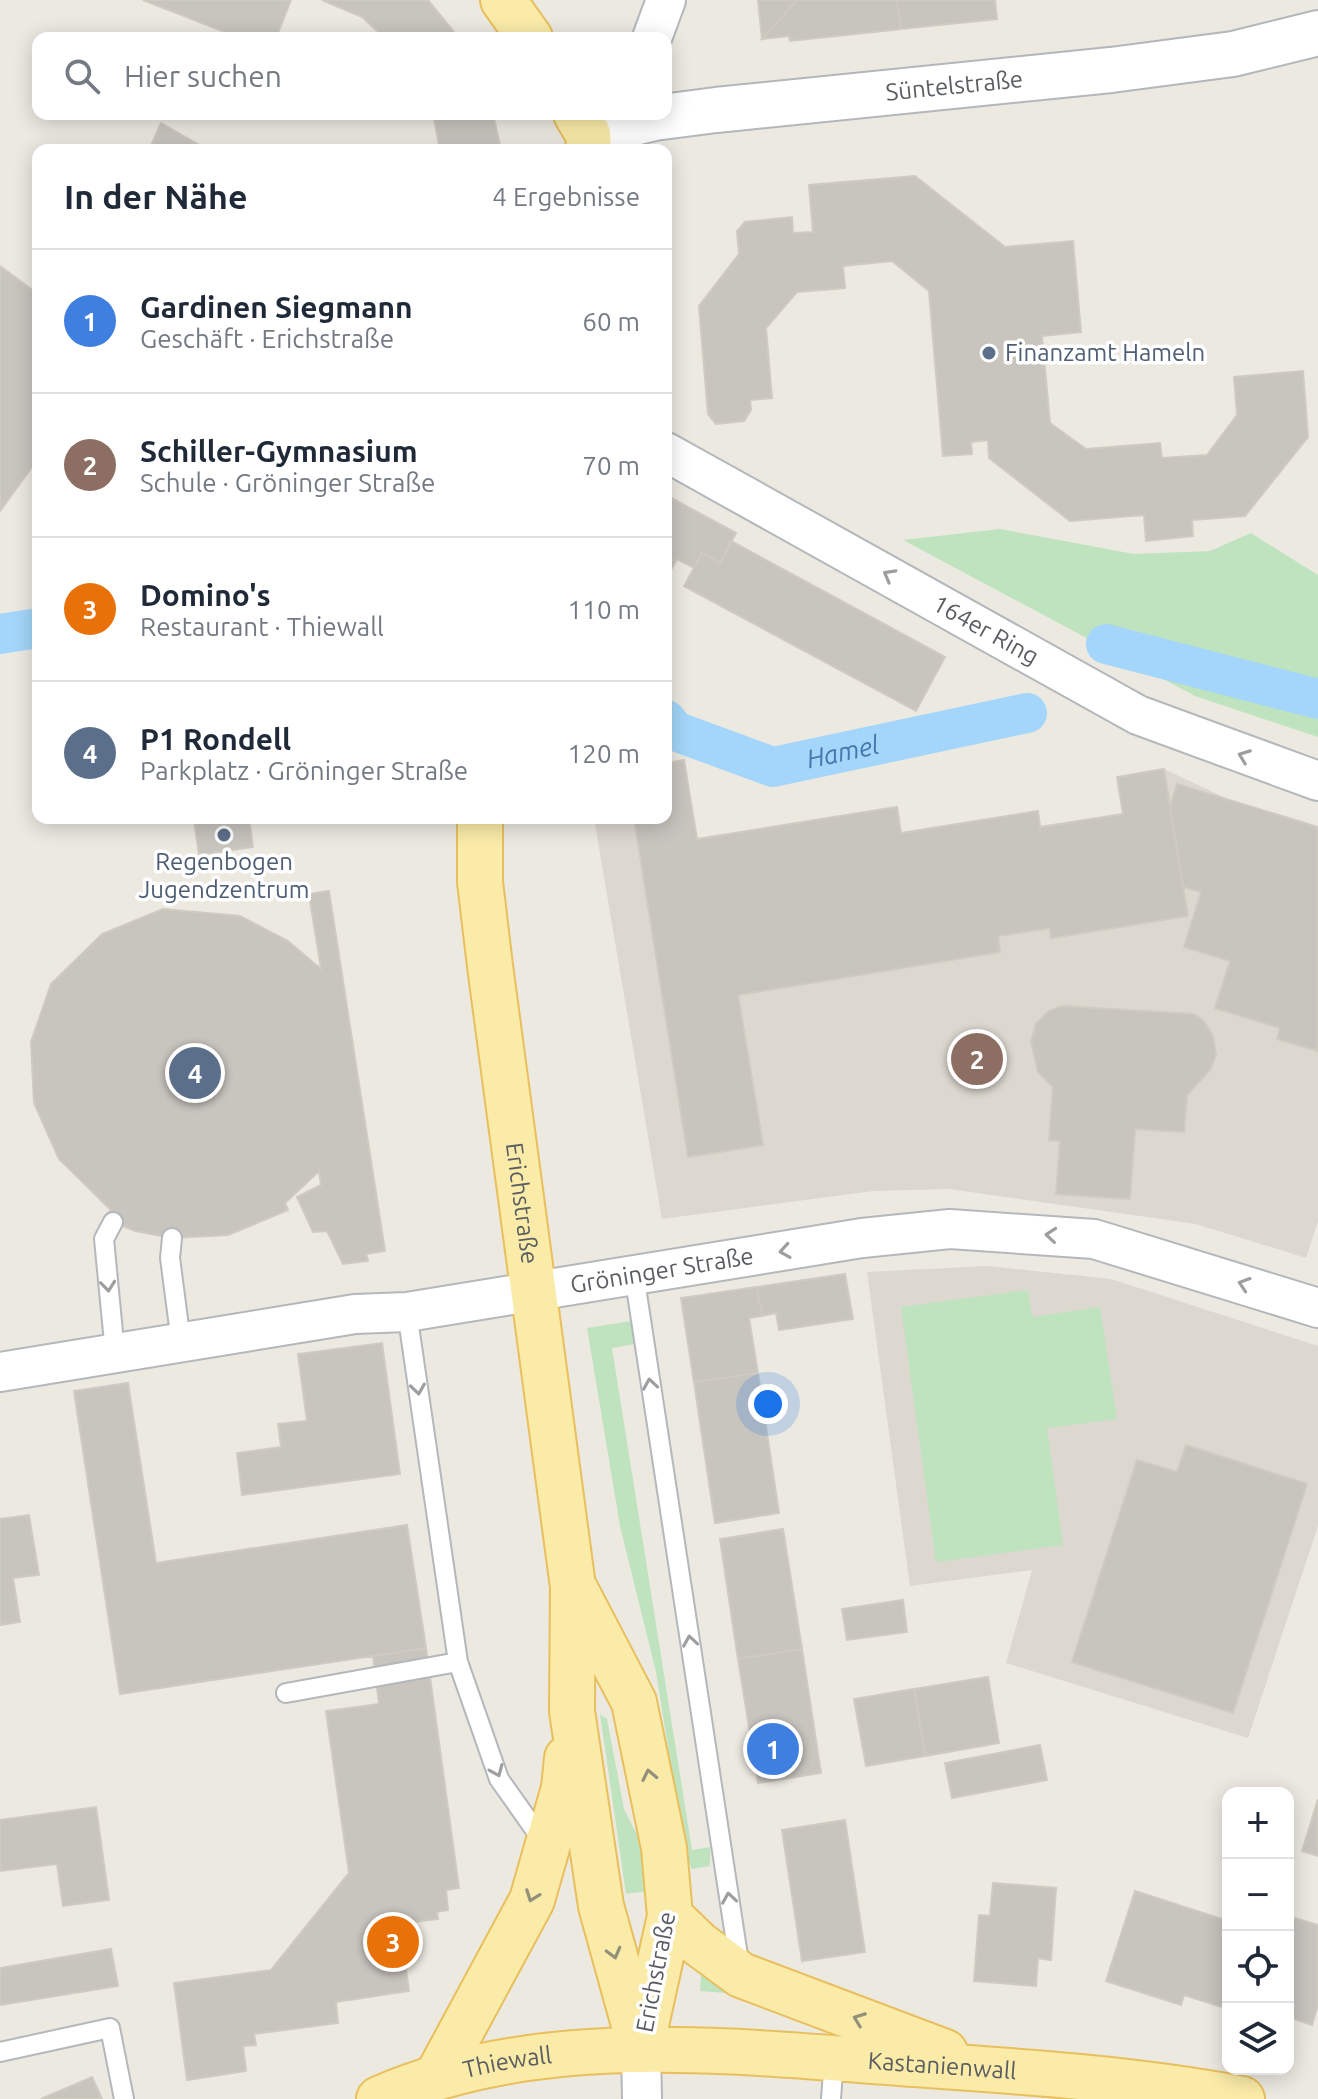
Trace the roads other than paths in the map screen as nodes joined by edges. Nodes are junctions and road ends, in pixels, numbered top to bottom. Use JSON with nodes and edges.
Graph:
{"nodes":[{"id":1,"x":503,"y":0,"type":"edge"},
{"id":2,"x":666,"y":0,"type":"edge"},
{"id":3,"x":526,"y":32,"type":"edge"},
{"id":4,"x":654,"y":32,"type":"edge"},
{"id":5,"x":1318,"y":33,"type":"edge"},
{"id":6,"x":672,"y":116,"type":"edge"},
{"id":7,"x":641,"y":120,"type":"edge"},
{"id":8,"x":589,"y":128,"type":"edge"},
{"id":9,"x":672,"y":455,"type":"edge"},
{"id":10,"x":1318,"y":781,"type":"edge"},
{"id":11,"x":480,"y":824,"type":"edge"},
{"id":12,"x":113,"y":1222,"type":"dead end"},
{"id":13,"x":172,"y":1238,"type":"dead end"},
{"id":14,"x":634,"y":1274,"type":"junction"},
{"id":15,"x":534,"y":1291,"type":"junction"},
{"id":16,"x":1318,"y":1308,"type":"edge"},
{"id":17,"x":407,"y":1312,"type":"junction"},
{"id":18,"x":181,"y":1342,"type":"junction"},
{"id":19,"x":115,"y":1353,"type":"junction"},
{"id":20,"x":0,"y":1372,"type":"edge"},
{"id":21,"x":573,"y":1587,"type":"junction"},
{"id":22,"x":458,"y":1662,"type":"junction"},
{"id":23,"x":286,"y":1693,"type":"dead end"},
{"id":24,"x":572,"y":1711,"type":"junction"},
{"id":25,"x":547,"y":1846,"type":"junction"},
{"id":26,"x":670,"y":1916,"type":"junction"},
{"id":27,"x":741,"y":1975,"type":"junction"},
{"id":28,"x":641,"y":2050,"type":"junction"},
{"id":29,"x":0,"y":2052,"type":"edge"},
{"id":30,"x":984,"y":2068,"type":"junction"},
{"id":31,"x":832,"y":2078,"type":"edge"},
{"id":32,"x":406,"y":2091,"type":"edge"},
{"id":33,"x":124,"y":2099,"type":"edge"},
{"id":34,"x":642,"y":2099,"type":"edge"},
{"id":35,"x":1242,"y":2099,"type":"edge"}],
"edges":[{"from":1,"to":3,"type":"main road"},
{"from":2,"to":4,"type":"street"},
{"from":5,"to":6,"type":"main road","name":"Süntelstraße"},
{"from":7,"to":8,"type":"main road","name":"Süntelstraße"},
{"from":10,"to":9,"type":"street","name":"164er Ring","one_way":true},
{"from":11,"to":15,"type":"main road","name":"Erichstraße"},
{"from":12,"to":19,"type":"lane","one_way":true},
{"from":13,"to":18,"type":"lane"},
{"from":14,"to":15,"type":"street","name":"Gröninger Straße"},
{"from":16,"to":14,"type":"street","name":"Gröninger Straße","one_way":true},
{"from":27,"to":14,"type":"lane","one_way":true},
{"from":15,"to":17,"type":"street","name":"Gröninger Straße"},
{"from":15,"to":21,"type":"main road","name":"Erichstraße"},
{"from":17,"to":18,"type":"street","name":"Gröninger Straße"},
{"from":17,"to":22,"type":"lane","one_way":true},
{"from":18,"to":19,"type":"street","name":"Gröninger Straße"},
{"from":19,"to":20,"type":"street","name":"Gröninger Straße"},
{"from":21,"to":24,"type":"main road","name":"Erichstraße"},
{"from":26,"to":21,"type":"main road","name":"Erichstraße","one_way":true},
{"from":22,"to":23,"type":"lane"},
{"from":22,"to":25,"type":"lane","one_way":true},
{"from":24,"to":25,"type":"main road"},
{"from":24,"to":28,"type":"main road","name":"Erichstraße","one_way":true},
{"from":25,"to":32,"type":"main road","one_way":true},
{"from":26,"to":27,"type":"main road"},
{"from":26,"to":28,"type":"main road","name":"Erichstraße"},
{"from":30,"to":27,"type":"main road","one_way":true},
{"from":28,"to":31,"type":"main road","name":"Kastanienwall"},
{"from":28,"to":32,"type":"main road","name":"Thiewall"},
{"from":28,"to":34,"type":"street"},
{"from":29,"to":33,"type":"lane"},
{"from":30,"to":31,"type":"main road","name":"Kastanienwall"},
{"from":30,"to":35,"type":"main road","name":"Kastanienwall"}]}
